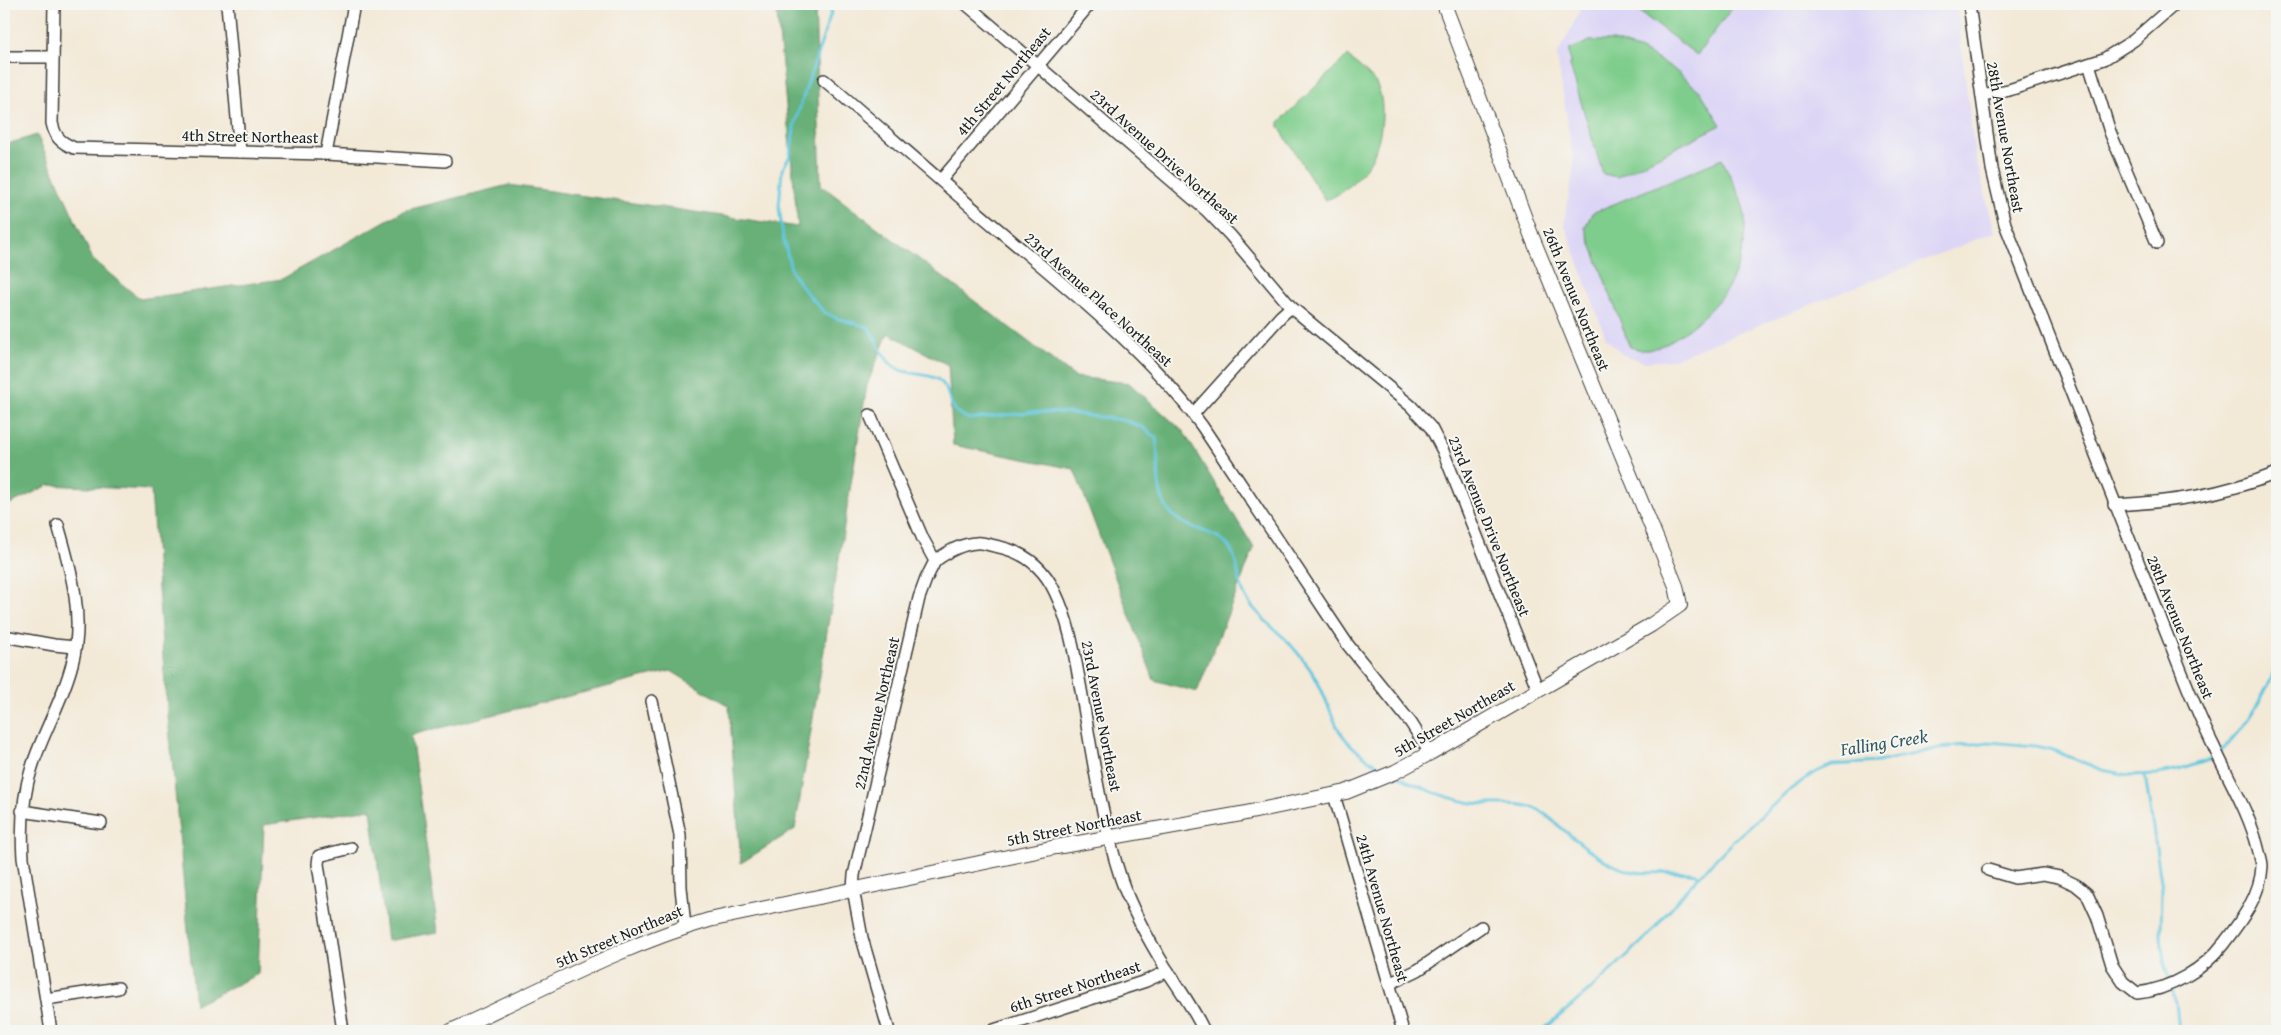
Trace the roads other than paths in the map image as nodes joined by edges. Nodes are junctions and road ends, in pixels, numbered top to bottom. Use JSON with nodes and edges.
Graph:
{"nodes":[{"id":1,"x":54,"y":4,"type":"edge"},
{"id":2,"x":227,"y":4,"type":"edge"},
{"id":3,"x":354,"y":4,"type":"edge"},
{"id":4,"x":966,"y":4,"type":"edge"},
{"id":5,"x":1090,"y":4,"type":"edge"},
{"id":6,"x":1444,"y":4,"type":"edge"},
{"id":7,"x":1969,"y":4,"type":"edge"},
{"id":8,"x":2175,"y":4,"type":"edge"},
{"id":9,"x":4,"y":57,"type":"edge"},
{"id":10,"x":53,"y":57,"type":"junction"},
{"id":11,"x":2089,"y":64,"type":"junction"},
{"id":12,"x":1038,"y":66,"type":"junction"},
{"id":13,"x":824,"y":80,"type":"dead end"},
{"id":14,"x":1982,"y":95,"type":"junction"},
{"id":15,"x":240,"y":152,"type":"junction"},
{"id":16,"x":326,"y":154,"type":"junction"},
{"id":17,"x":445,"y":161,"type":"dead end"},
{"id":18,"x":941,"y":180,"type":"junction"},
{"id":19,"x":2157,"y":243,"type":"dead end"},
{"id":20,"x":1291,"y":307,"type":"junction"},
{"id":21,"x":870,"y":414,"type":"dead end"},
{"id":22,"x":1193,"y":414,"type":"junction"},
{"id":23,"x":2277,"y":473,"type":"edge"},
{"id":24,"x":2114,"y":505,"type":"junction"},
{"id":25,"x":58,"y":525,"type":"dead end"},
{"id":26,"x":935,"y":561,"type":"junction"},
{"id":27,"x":1680,"y":605,"type":"joint"},
{"id":28,"x":4,"y":636,"type":"edge"},
{"id":29,"x":75,"y":647,"type":"junction"},
{"id":30,"x":1538,"y":690,"type":"junction"},
{"id":31,"x":652,"y":701,"type":"dead end"},
{"id":32,"x":1430,"y":753,"type":"junction"},
{"id":33,"x":1334,"y":795,"type":"junction"},
{"id":34,"x":22,"y":811,"type":"junction"},
{"id":35,"x":101,"y":822,"type":"dead end"},
{"id":36,"x":1111,"y":837,"type":"junction"},
{"id":37,"x":351,"y":848,"type":"dead end"},
{"id":38,"x":1988,"y":870,"type":"dead end"},
{"id":39,"x":853,"y":889,"type":"junction"},
{"id":40,"x":685,"y":927,"type":"junction"},
{"id":41,"x":1481,"y":927,"type":"dead end"},
{"id":42,"x":1168,"y":971,"type":"junction"},
{"id":43,"x":1389,"y":984,"type":"junction"},
{"id":44,"x":118,"y":988,"type":"dead end"},
{"id":45,"x":46,"y":999,"type":"junction"},
{"id":46,"x":51,"y":1031,"type":"edge"},
{"id":47,"x":343,"y":1031,"type":"edge"},
{"id":48,"x":450,"y":1031,"type":"edge"},
{"id":49,"x":889,"y":1031,"type":"edge"},
{"id":50,"x":992,"y":1031,"type":"edge"},
{"id":51,"x":1204,"y":1031,"type":"edge"},
{"id":52,"x":1402,"y":1031,"type":"edge"}],
"edges":[{"from":1,"to":10,"type":"street"},
{"from":2,"to":15,"type":"street"},
{"from":3,"to":16,"type":"street"},
{"from":4,"to":12,"type":"street"},
{"from":5,"to":12,"type":"street","name":"4th Street Northeast"},
{"from":6,"to":27,"type":"street","name":"26th Avenue Northeast"},
{"from":7,"to":14,"type":"street","name":"28th Avenue Northeast"},
{"from":8,"to":11,"type":"street"},
{"from":9,"to":10,"type":"street"},
{"from":10,"to":15,"type":"street","name":"4th Street Northeast"},
{"from":11,"to":14,"type":"street"},
{"from":11,"to":19,"type":"street"},
{"from":12,"to":18,"type":"street","name":"4th Street Northeast"},
{"from":12,"to":20,"type":"street","name":"23rd Avenue Drive Northeast"},
{"from":13,"to":18,"type":"street","name":"23rd Avenue Place Northeast"},
{"from":14,"to":24,"type":"street","name":"28th Avenue Northeast"},
{"from":15,"to":16,"type":"street","name":"4th Street Northeast"},
{"from":16,"to":17,"type":"street","name":"4th Street Northeast"},
{"from":18,"to":22,"type":"street","name":"23rd Avenue Place Northeast"},
{"from":20,"to":22,"type":"street"},
{"from":20,"to":30,"type":"street","name":"23rd Avenue Drive Northeast"},
{"from":21,"to":26,"type":"street"},
{"from":22,"to":32,"type":"street","name":"23rd Avenue Place Northeast"},
{"from":23,"to":24,"type":"street"},
{"from":24,"to":38,"type":"street","name":"28th Avenue Northeast"},
{"from":25,"to":29,"type":"street"},
{"from":26,"to":36,"type":"street","name":"23rd Avenue Northeast"},
{"from":26,"to":39,"type":"street","name":"22nd Avenue Northeast"},
{"from":27,"to":30,"type":"street","name":"5th Street Northeast"},
{"from":28,"to":29,"type":"street"},
{"from":29,"to":34,"type":"street"},
{"from":30,"to":32,"type":"street","name":"5th Street Northeast"},
{"from":31,"to":40,"type":"street"},
{"from":32,"to":33,"type":"street","name":"5th Street Northeast"},
{"from":33,"to":36,"type":"street","name":"5th Street Northeast"},
{"from":33,"to":43,"type":"street","name":"24th Avenue Northeast"},
{"from":34,"to":35,"type":"street"},
{"from":34,"to":45,"type":"street"},
{"from":36,"to":39,"type":"street","name":"5th Street Northeast"},
{"from":36,"to":42,"type":"street","name":"23rd Avenue Northeast"},
{"from":37,"to":47,"type":"street"},
{"from":39,"to":40,"type":"street","name":"5th Street Northeast"},
{"from":39,"to":49,"type":"street","name":"22nd Avenue Northeast"},
{"from":40,"to":48,"type":"street","name":"5th Street Northeast"},
{"from":41,"to":43,"type":"street"},
{"from":42,"to":50,"type":"street","name":"6th Street Northeast"},
{"from":42,"to":51,"type":"street","name":"23rd Avenue Northeast"},
{"from":43,"to":52,"type":"street","name":"24th Avenue Northeast"},
{"from":44,"to":45,"type":"street"},
{"from":45,"to":46,"type":"street"}]}
